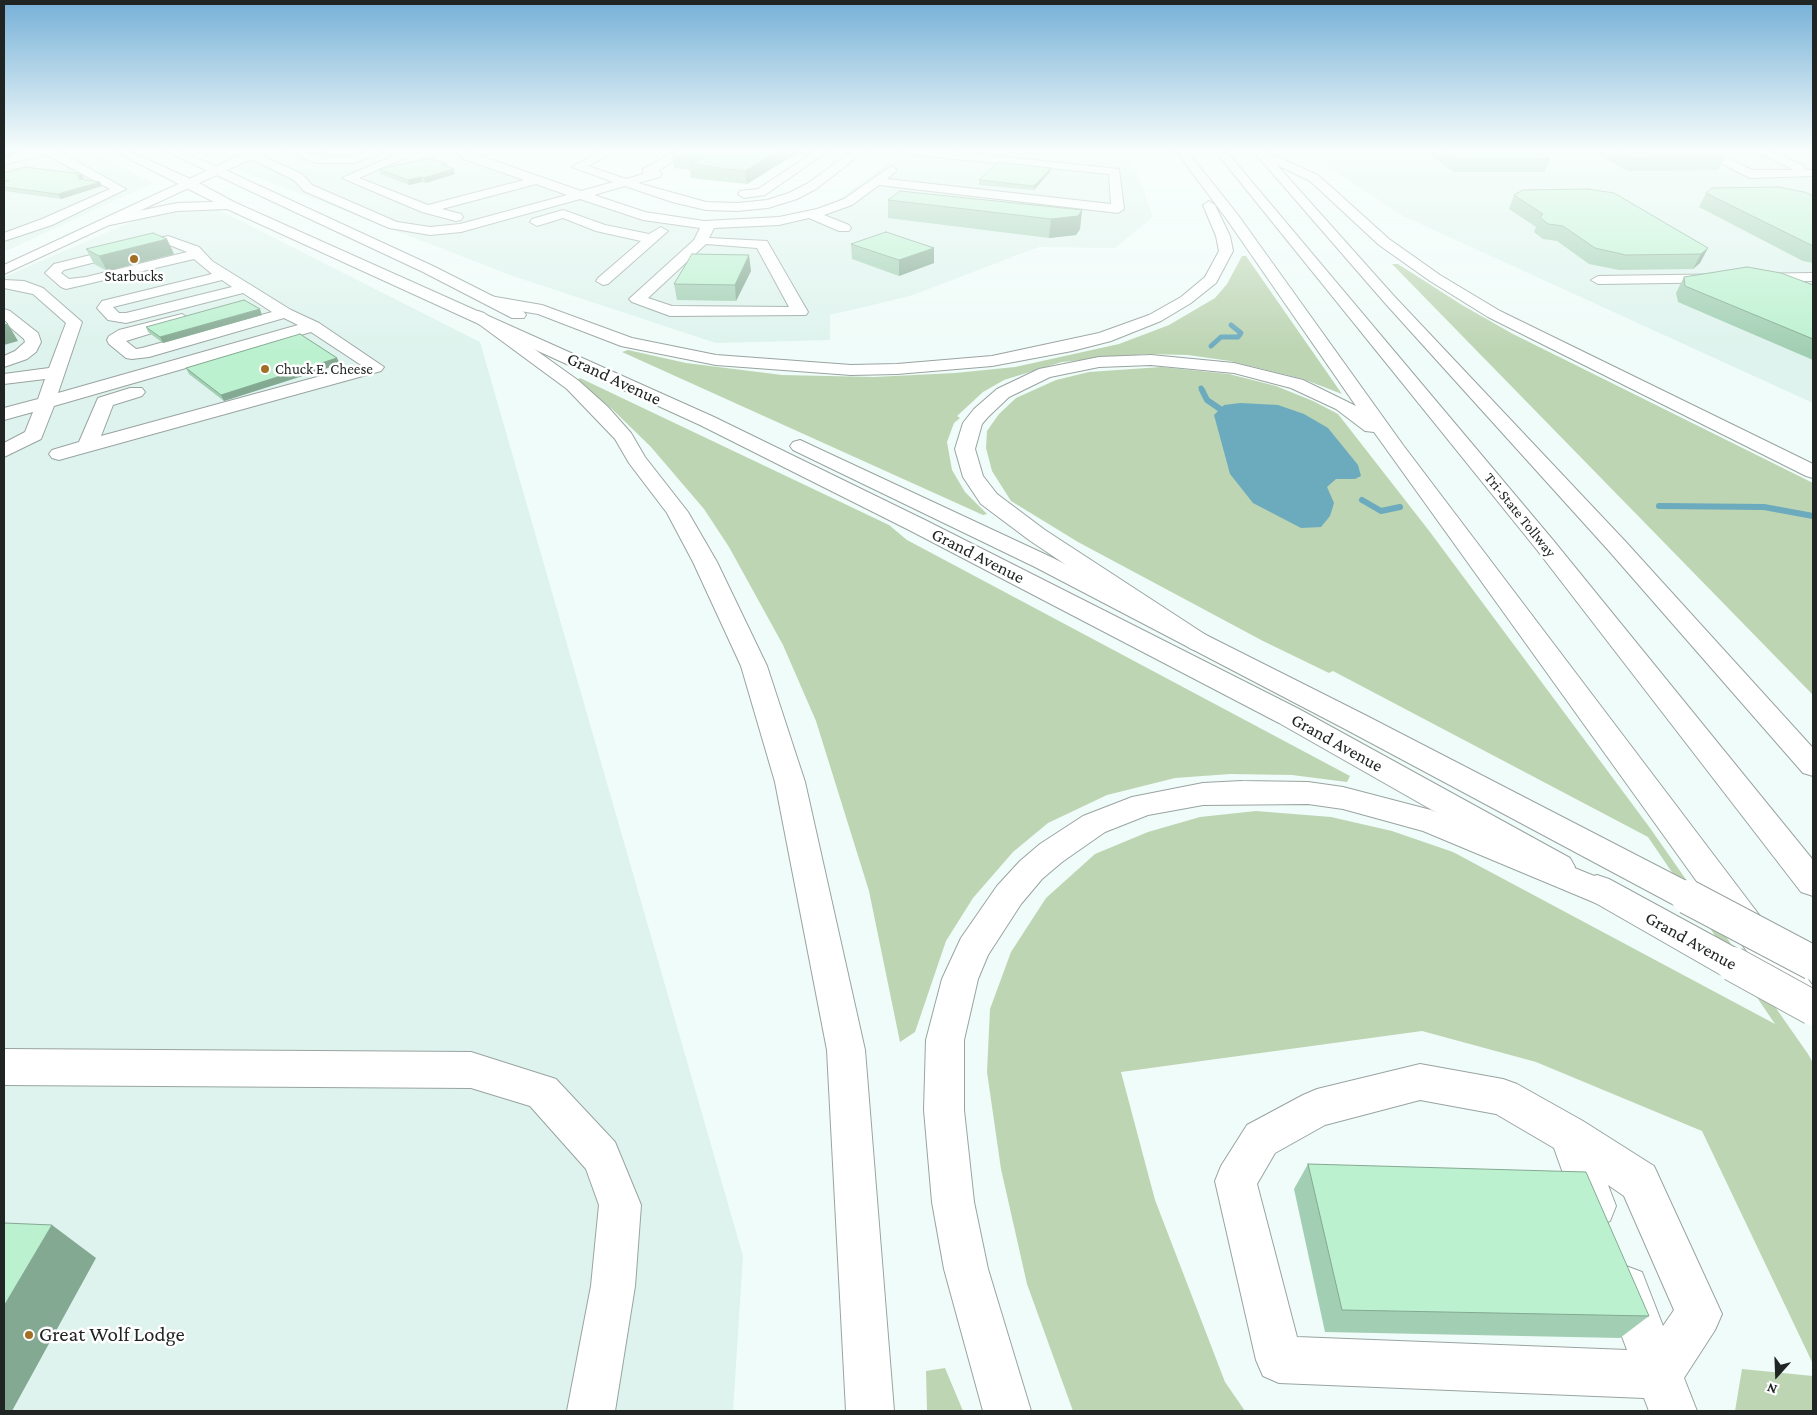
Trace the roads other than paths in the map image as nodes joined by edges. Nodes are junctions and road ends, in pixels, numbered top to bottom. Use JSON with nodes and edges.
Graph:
{"nodes":[{"id":1,"x":58,"y":217,"type":"edge"},
{"id":2,"x":99,"y":217,"type":"edge"},
{"id":3,"x":118,"y":217,"type":"edge"},
{"id":4,"x":129,"y":217,"type":"edge"},
{"id":5,"x":258,"y":217,"type":"edge"},
{"id":6,"x":317,"y":217,"type":"edge"},
{"id":7,"x":376,"y":217,"type":"edge"},
{"id":8,"x":445,"y":217,"type":"edge"},
{"id":9,"x":485,"y":217,"type":"edge"},
{"id":10,"x":553,"y":217,"type":"edge"},
{"id":11,"x":571,"y":217,"type":"edge"},
{"id":12,"x":648,"y":217,"type":"edge"},
{"id":13,"x":798,"y":217,"type":"edge"},
{"id":14,"x":817,"y":217,"type":"edge"},
{"id":15,"x":1214,"y":217,"type":"edge"},
{"id":16,"x":1230,"y":217,"type":"edge"},
{"id":17,"x":1274,"y":217,"type":"edge"},
{"id":18,"x":1317,"y":217,"type":"edge"},
{"id":19,"x":1357,"y":217,"type":"edge"},
{"id":20,"x":110,"y":221,"type":"junction"},
{"id":21,"x":672,"y":222,"type":"junction"},
{"id":22,"x":458,"y":223,"type":"junction"},
{"id":23,"x":526,"y":225,"type":"dead end"},
{"id":24,"x":709,"y":225,"type":"junction"},
{"id":25,"x":844,"y":228,"type":"dead end"},
{"id":26,"x":488,"y":236,"type":"dead end"},
{"id":27,"x":4,"y":237,"type":"edge"},
{"id":28,"x":652,"y":239,"type":"junction"},
{"id":29,"x":700,"y":242,"type":"junction"},
{"id":30,"x":5,"y":255,"type":"edge"},
{"id":31,"x":683,"y":258,"type":"junction"},
{"id":32,"x":702,"y":258,"type":"edge"},
{"id":33,"x":201,"y":259,"type":"junction"},
{"id":34,"x":751,"y":259,"type":"dead end"},
{"id":35,"x":770,"y":259,"type":"junction"},
{"id":36,"x":4,"y":270,"type":"edge"},
{"id":37,"x":224,"y":275,"type":"junction"},
{"id":38,"x":1762,"y":276,"type":"junction"},
{"id":39,"x":1813,"y":277,"type":"edge"},
{"id":40,"x":1598,"y":280,"type":"dead end"},
{"id":41,"x":602,"y":281,"type":"dead end"},
{"id":42,"x":4,"y":284,"type":"edge"},
{"id":43,"x":245,"y":288,"type":"junction"},
{"id":44,"x":156,"y":292,"type":"junction"},
{"id":45,"x":1805,"y":292,"type":"edge"},
{"id":46,"x":261,"y":298,"type":"junction"},
{"id":47,"x":53,"y":304,"type":"junction"},
{"id":48,"x":176,"y":306,"type":"junction"},
{"id":49,"x":484,"y":308,"type":"junction"},
{"id":50,"x":285,"y":313,"type":"junction"},
{"id":51,"x":4,"y":314,"type":"edge"},
{"id":52,"x":313,"y":326,"type":"junction"},
{"id":53,"x":4,"y":362,"type":"edge"},
{"id":54,"x":152,"y":371,"type":"junction"},
{"id":55,"x":57,"y":372,"type":"junction"},
{"id":56,"x":4,"y":379,"type":"edge"},
{"id":57,"x":47,"y":402,"type":"junction"},
{"id":58,"x":4,"y":414,"type":"edge"},
{"id":59,"x":87,"y":446,"type":"junction"},
{"id":60,"x":1396,"y":449,"type":"junction"},
{"id":61,"x":4,"y":451,"type":"edge"},
{"id":62,"x":58,"y":454,"type":"dead end"},
{"id":63,"x":1813,"y":472,"type":"edge"},
{"id":64,"x":1200,"y":643,"type":"junction"},
{"id":65,"x":1813,"y":766,"type":"edge"},
{"id":66,"x":1813,"y":883,"type":"edge"},
{"id":67,"x":1617,"y":899,"type":"junction"},
{"id":68,"x":1813,"y":963,"type":"edge"},
{"id":69,"x":1813,"y":1008,"type":"edge"},
{"id":70,"x":1813,"y":1014,"type":"edge"},
{"id":71,"x":4,"y":1068,"type":"edge"},
{"id":72,"x":1569,"y":1135,"type":"junction"},
{"id":73,"x":1666,"y":1393,"type":"edge"},
{"id":74,"x":591,"y":1411,"type":"edge"},
{"id":75,"x":870,"y":1411,"type":"edge"},
{"id":76,"x":1007,"y":1411,"type":"edge"}],
"edges":[{"from":1,"to":27,"type":"main road"},
{"from":2,"to":30,"type":"main road"},
{"from":3,"to":20,"type":"main road"},
{"from":4,"to":20,"type":"main road"},
{"from":5,"to":49,"type":"main road","name":"Grand Avenue"},
{"from":6,"to":49,"type":"main road","name":"Grand Avenue"},
{"from":7,"to":22,"type":"main road"},
{"from":8,"to":22,"type":"main road"},
{"from":9,"to":22,"type":"main road"},
{"from":10,"to":23,"type":"main road"},
{"from":11,"to":28,"type":"main road"},
{"from":12,"to":21,"type":"main road"},
{"from":13,"to":24,"type":"main road"},
{"from":14,"to":25,"type":"main road"},
{"from":15,"to":49,"type":"main road"},
{"from":16,"to":60,"type":"main road"},
{"from":17,"to":66,"type":"main road","name":"Tri-State Tollway"},
{"from":18,"to":65,"type":"main road"},
{"from":19,"to":63,"type":"main road"},
{"from":20,"to":36,"type":"main road"},
{"from":21,"to":24,"type":"main road"},
{"from":21,"to":28,"type":"main road"},
{"from":22,"to":26,"type":"main road"},
{"from":24,"to":29,"type":"main road"},
{"from":28,"to":41,"type":"main road"},
{"from":29,"to":31,"type":"main road"},
{"from":29,"to":35,"type":"main road"},
{"from":31,"to":32,"type":"main road"},
{"from":31,"to":35,"type":"main road"},
{"from":33,"to":33,"type":"main road"},
{"from":33,"to":37,"type":"main road"},
{"from":33,"to":47,"type":"main road"},
{"from":34,"to":35,"type":"main road"},
{"from":37,"to":43,"type":"main road"},
{"from":37,"to":44,"type":"main road"},
{"from":38,"to":39,"type":"main road"},
{"from":38,"to":40,"type":"main road"},
{"from":38,"to":45,"type":"main road"},
{"from":42,"to":47,"type":"main road"},
{"from":43,"to":46,"type":"main road"},
{"from":43,"to":48,"type":"main road"},
{"from":44,"to":48,"type":"main road"},
{"from":44,"to":48,"type":"main road"},
{"from":46,"to":50,"type":"main road"},
{"from":46,"to":50,"type":"main road"},
{"from":47,"to":55,"type":"main road"},
{"from":49,"to":64,"type":"main road","name":"Grand Avenue"},
{"from":49,"to":67,"type":"main road","name":"Grand Avenue"},
{"from":49,"to":75,"type":"main road"},
{"from":50,"to":52,"type":"main road"},
{"from":51,"to":53,"type":"main road"},
{"from":52,"to":54,"type":"main road"},
{"from":52,"to":59,"type":"main road"},
{"from":54,"to":57,"type":"main road"},
{"from":54,"to":59,"type":"main road"},
{"from":55,"to":56,"type":"main road"},
{"from":55,"to":57,"type":"main road"},
{"from":57,"to":58,"type":"main road"},
{"from":57,"to":61,"type":"main road"},
{"from":59,"to":62,"type":"main road"},
{"from":60,"to":64,"type":"main road"},
{"from":60,"to":70,"type":"main road"},
{"from":64,"to":68,"type":"main road","name":"Grand Avenue","bridge":true},
{"from":67,"to":69,"type":"main road","name":"Grand Avenue","bridge":true},
{"from":67,"to":76,"type":"main road"},
{"from":71,"to":74,"type":"main road"},
{"from":72,"to":73,"type":"main road"},
{"from":72,"to":73,"type":"main road"},
{"from":72,"to":73,"type":"main road"}]}
